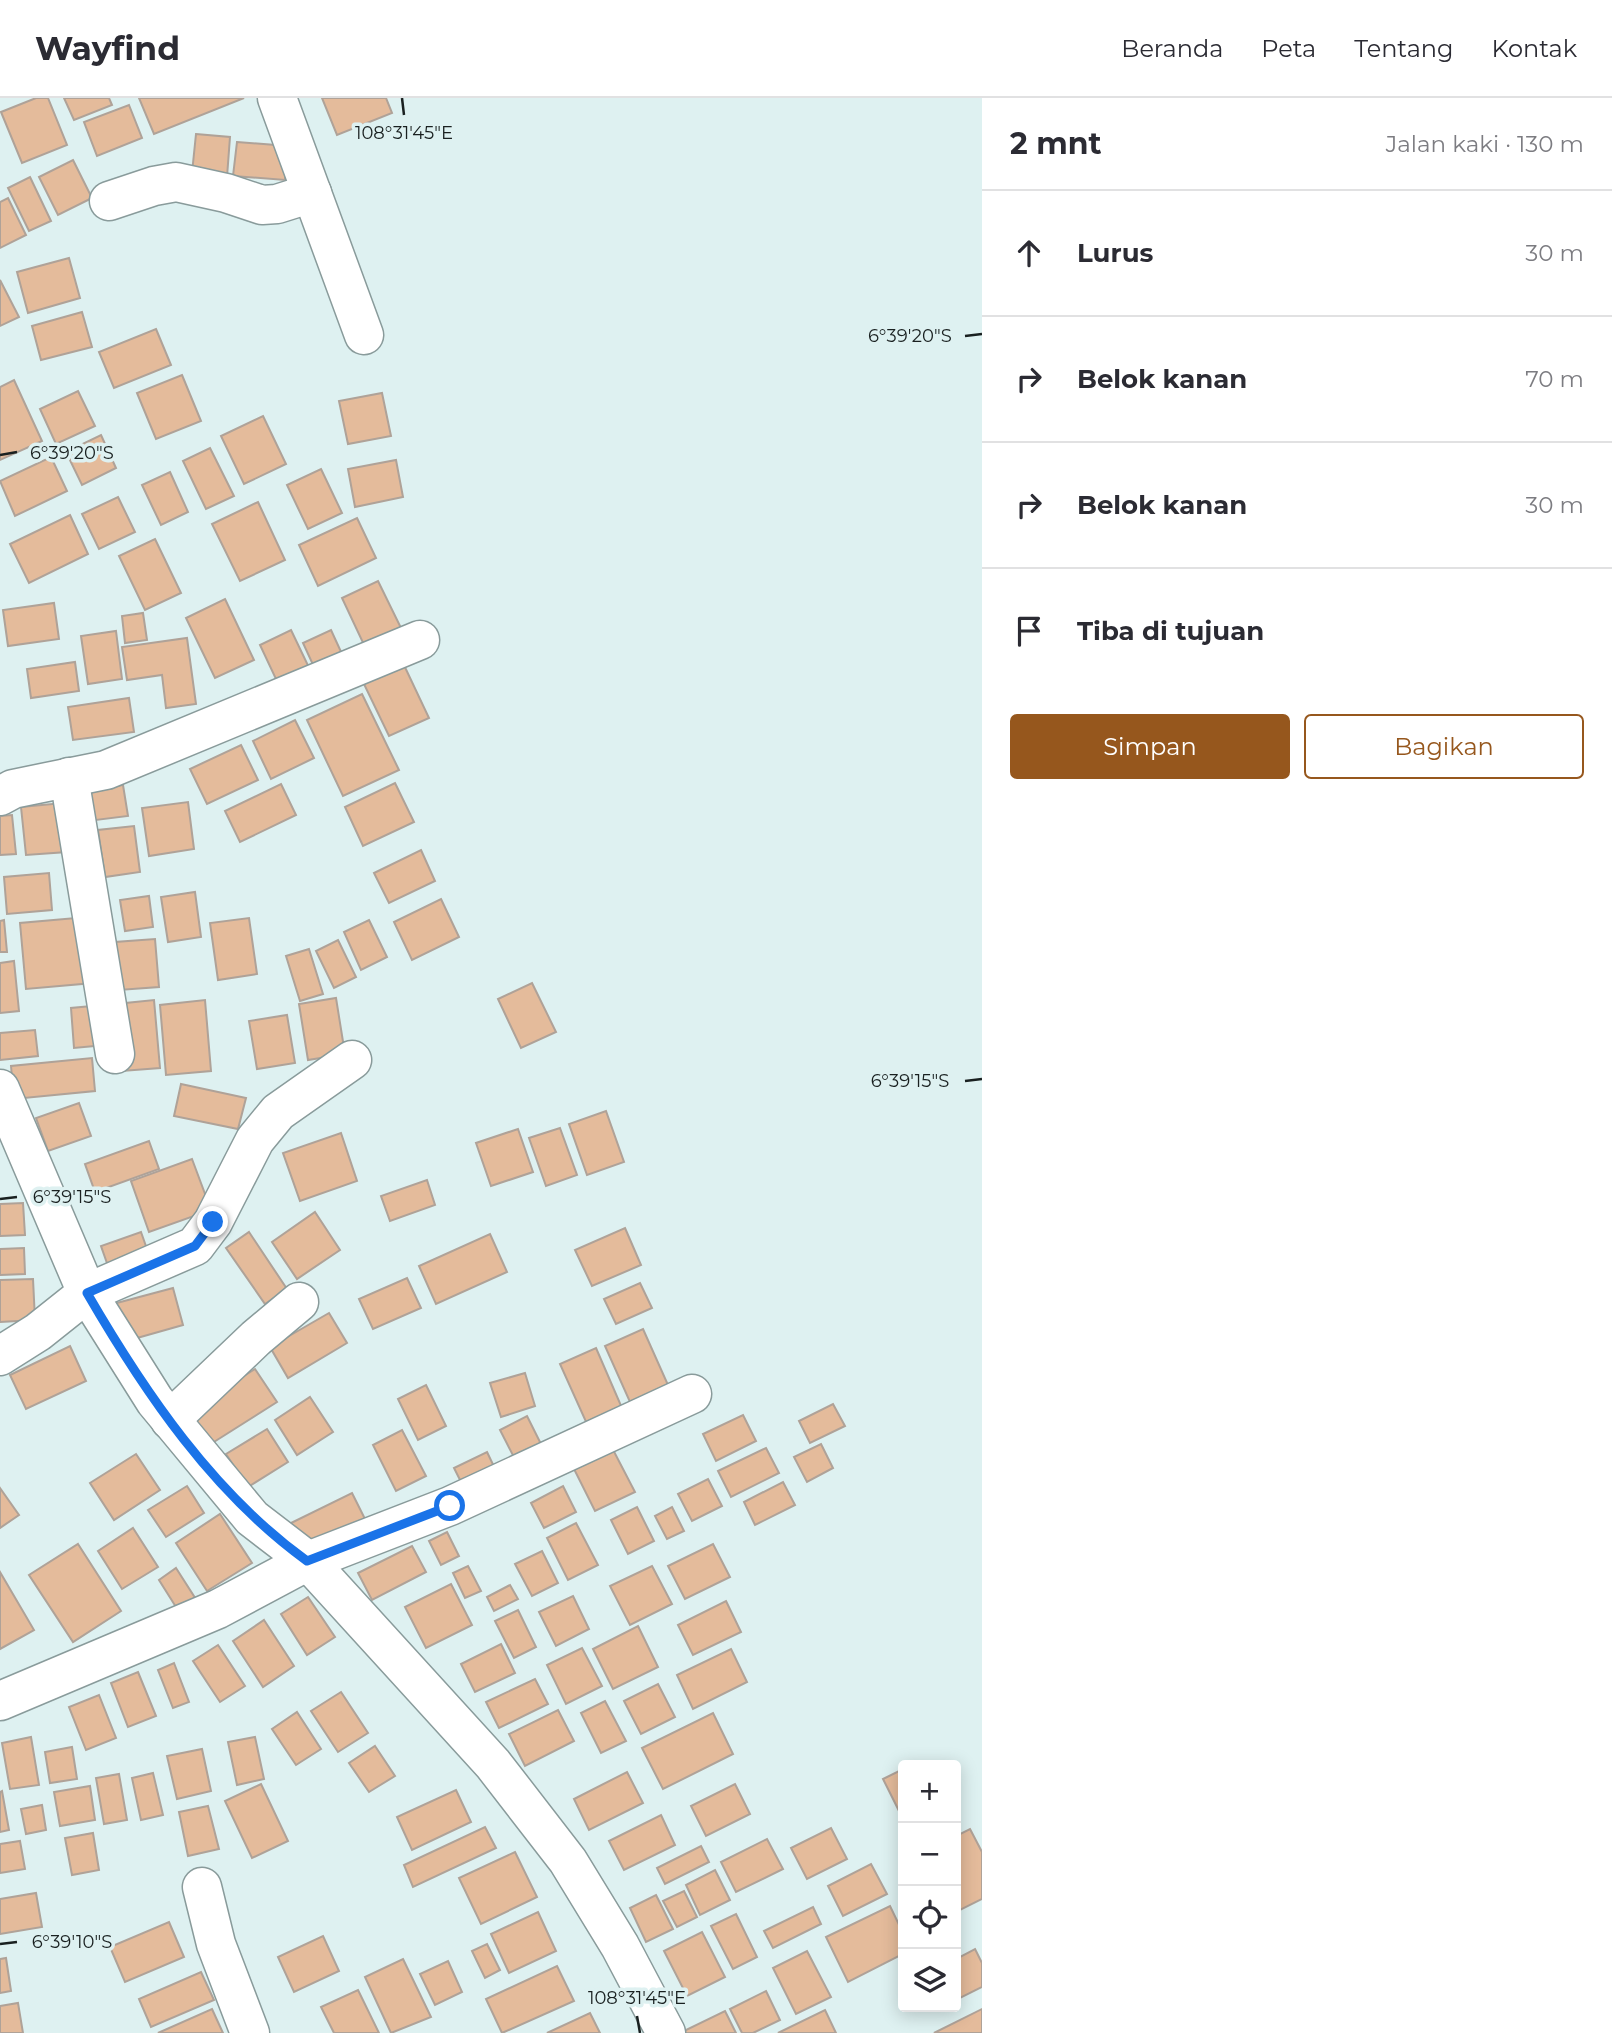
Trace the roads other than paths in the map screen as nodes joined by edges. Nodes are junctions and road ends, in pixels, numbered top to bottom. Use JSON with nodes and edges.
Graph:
{"nodes":[{"id":1,"x":277,"y":98,"type":"edge"},
{"id":2,"x":312,"y":193,"type":"junction"},
{"id":3,"x":109,"y":201,"type":"dead end"},
{"id":4,"x":365,"y":335,"type":"dead end"},
{"id":5,"x":420,"y":640,"type":"dead end"},
{"id":6,"x":69,"y":777,"type":"junction"},
{"id":7,"x":0,"y":796,"type":"edge"},
{"id":8,"x":116,"y":1054,"type":"dead end"},
{"id":9,"x":352,"y":1060,"type":"dead end"},
{"id":10,"x":0,"y":1089,"type":"edge"},
{"id":11,"x":87,"y":1293,"type":"junction"},
{"id":12,"x":299,"y":1302,"type":"dead end"},
{"id":13,"x":0,"y":1356,"type":"edge"},
{"id":14,"x":692,"y":1394,"type":"dead end"},
{"id":15,"x":170,"y":1420,"type":"junction"},
{"id":16,"x":307,"y":1561,"type":"junction"},
{"id":17,"x":0,"y":1701,"type":"edge"},
{"id":18,"x":202,"y":1887,"type":"dead end"},
{"id":19,"x":250,"y":2033,"type":"edge"},
{"id":20,"x":666,"y":2033,"type":"edge"}],
"edges":[{"from":1,"to":2,"type":"street"},
{"from":2,"to":3,"type":"street"},
{"from":2,"to":4,"type":"street"},
{"from":5,"to":6,"type":"street"},
{"from":6,"to":7,"type":"street"},
{"from":6,"to":8,"type":"street"},
{"from":9,"to":11,"type":"street"},
{"from":10,"to":11,"type":"street"},
{"from":11,"to":13,"type":"street"},
{"from":11,"to":15,"type":"street"},
{"from":12,"to":15,"type":"street"},
{"from":14,"to":16,"type":"street"},
{"from":15,"to":16,"type":"street"},
{"from":16,"to":17,"type":"street"},
{"from":16,"to":20,"type":"street"},
{"from":18,"to":19,"type":"street"}]}
